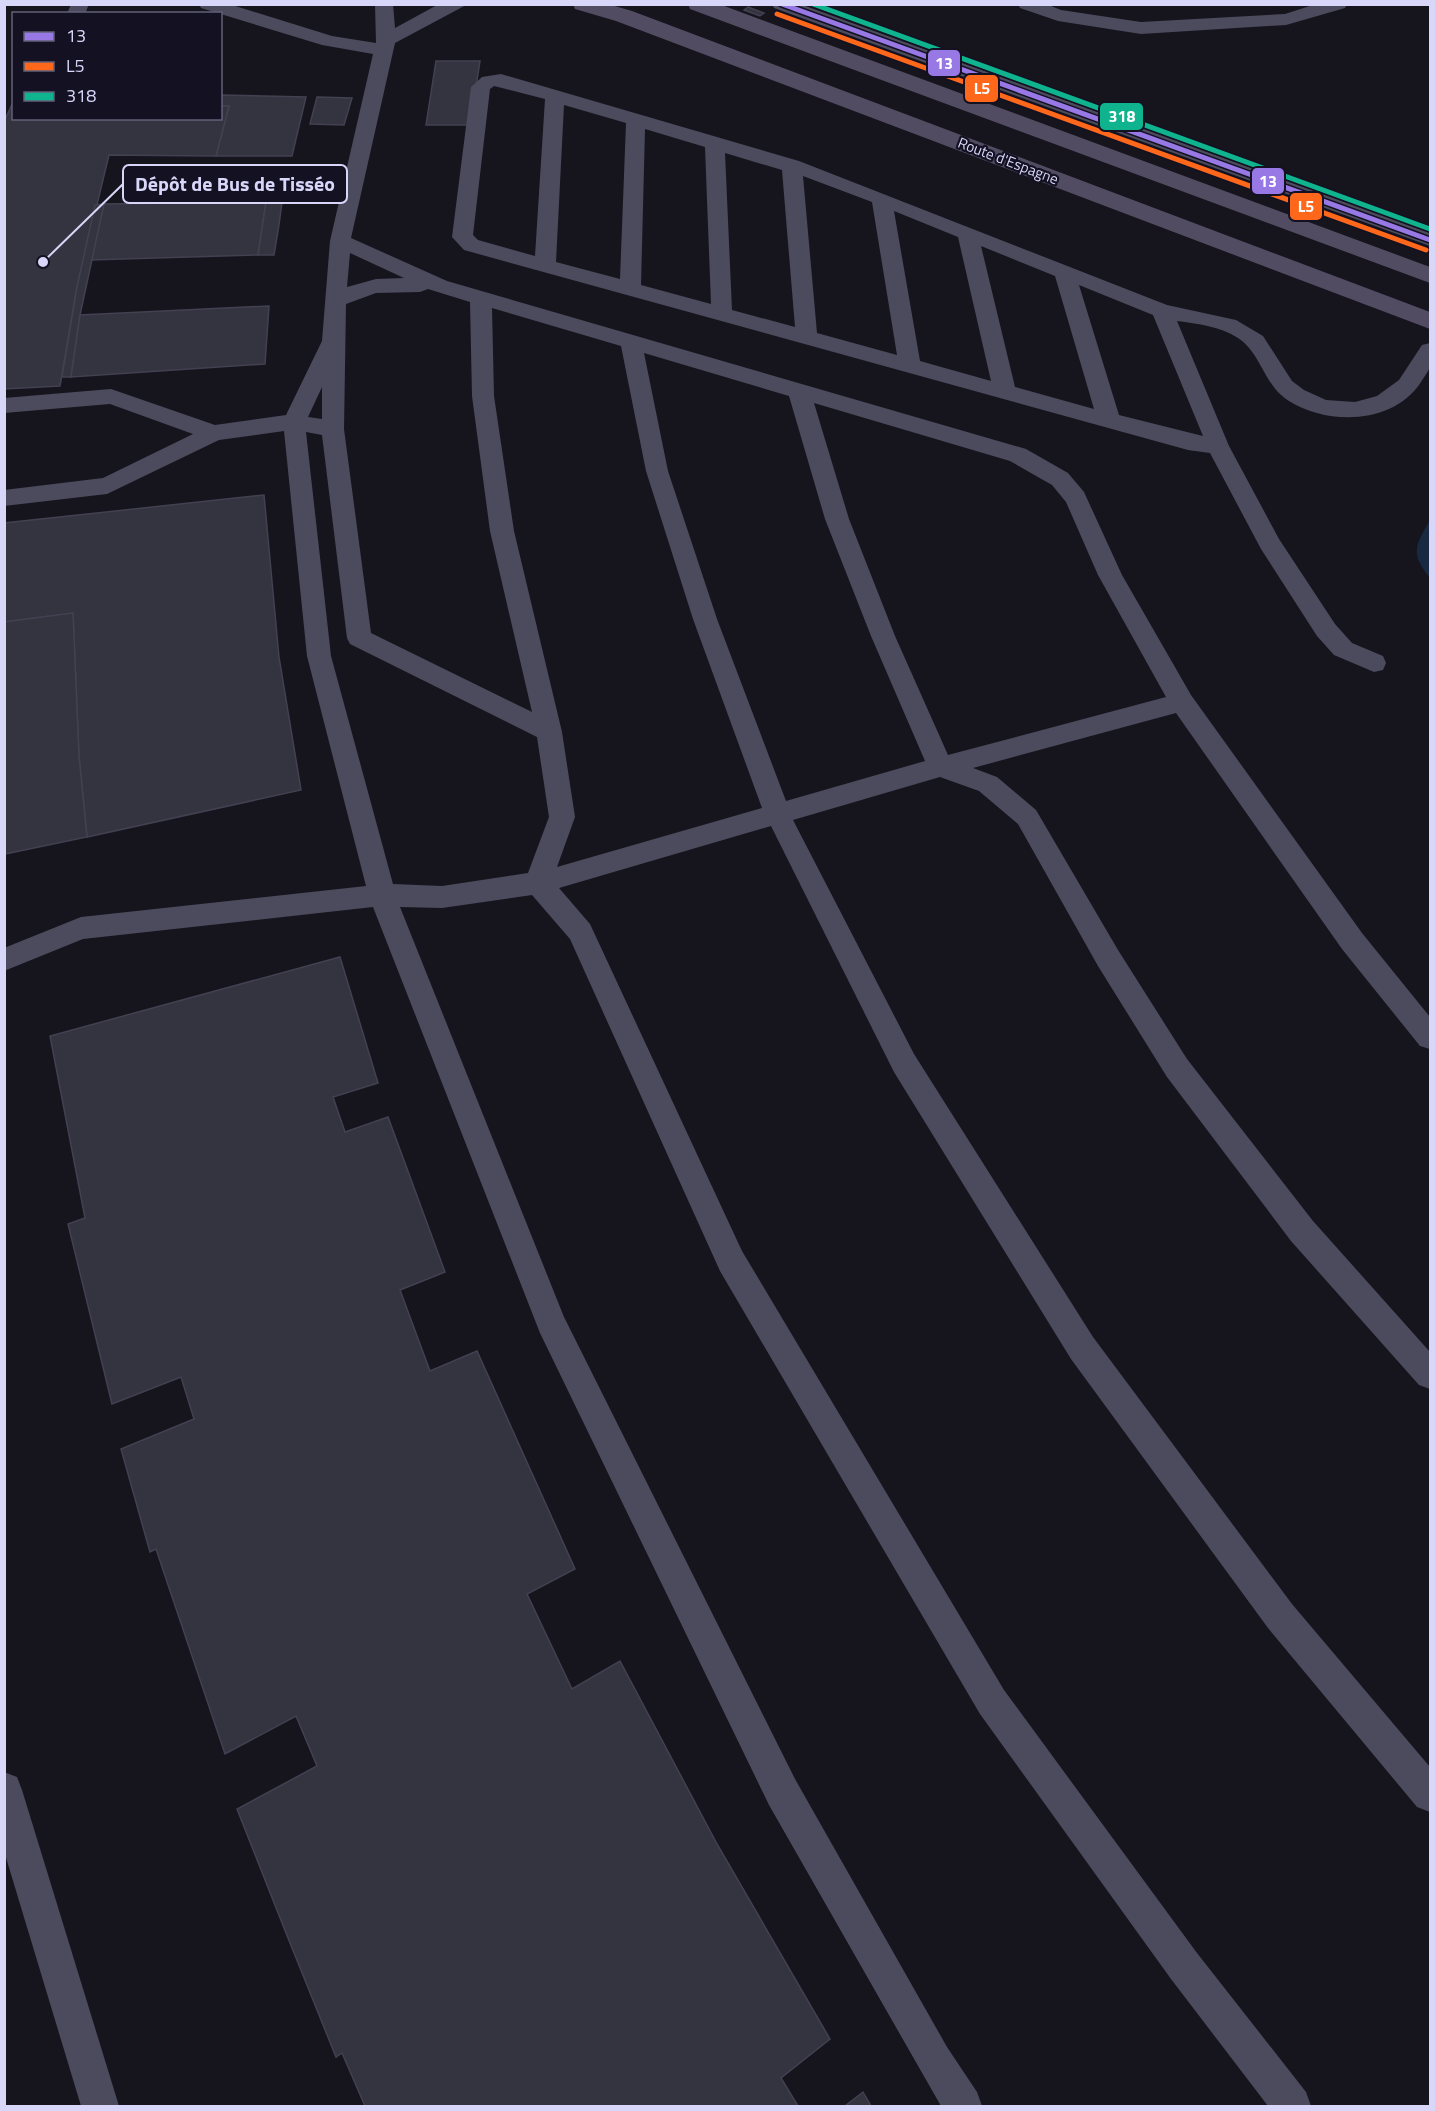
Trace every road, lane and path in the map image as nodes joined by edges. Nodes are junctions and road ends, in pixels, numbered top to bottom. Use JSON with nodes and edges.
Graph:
{"nodes":[{"id":1,"x":208,"y":4,"type":"edge"},
{"id":2,"x":384,"y":4,"type":"edge"},
{"id":3,"x":459,"y":4,"type":"edge"},
{"id":4,"x":584,"y":4,"type":"edge"},
{"id":5,"x":698,"y":4,"type":"edge"},
{"id":6,"x":781,"y":4,"type":"edge"},
{"id":7,"x":1027,"y":4,"type":"edge"},
{"id":8,"x":1338,"y":4,"type":"edge"},
{"id":9,"x":385,"y":45,"type":"junction"},
{"id":10,"x":555,"y":96,"type":"junction"},
{"id":11,"x":636,"y":119,"type":"junction"},
{"id":12,"x":715,"y":142,"type":"junction"},
{"id":13,"x":792,"y":165,"type":"junction"},
{"id":14,"x":882,"y":199,"type":"junction"},
{"id":15,"x":968,"y":234,"type":"junction"},
{"id":16,"x":1431,"y":240,"type":"edge"},
{"id":17,"x":340,"y":241,"type":"junction"},
{"id":18,"x":545,"y":265,"type":"junction"},
{"id":19,"x":1064,"y":272,"type":"junction"},
{"id":20,"x":1431,"y":275,"type":"edge"},
{"id":21,"x":440,"y":286,"type":"junction"},
{"id":22,"x":630,"y":289,"type":"junction"},
{"id":23,"x":481,"y":298,"type":"junction"},
{"id":24,"x":335,"y":301,"type":"junction"},
{"id":25,"x":1162,"y":311,"type":"junction"},
{"id":26,"x":722,"y":314,"type":"junction"},
{"id":27,"x":1431,"y":321,"type":"edge"},
{"id":28,"x":807,"y":337,"type":"junction"},
{"id":29,"x":333,"y":341,"type":"junction"},
{"id":30,"x":631,"y":342,"type":"junction"},
{"id":31,"x":1431,"y":350,"type":"edge"},
{"id":32,"x":910,"y":365,"type":"junction"},
{"id":33,"x":799,"y":391,"type":"junction"},
{"id":34,"x":1005,"y":392,"type":"junction"},
{"id":35,"x":4,"y":406,"type":"edge"},
{"id":36,"x":1109,"y":420,"type":"junction"},
{"id":37,"x":294,"y":422,"type":"junction"},
{"id":38,"x":333,"y":429,"type":"junction"},
{"id":39,"x":214,"y":433,"type":"junction"},
{"id":40,"x":1218,"y":446,"type":"junction"},
{"id":41,"x":4,"y":498,"type":"edge"},
{"id":42,"x":1374,"y":663,"type":"dead end"},
{"id":43,"x":1182,"y":702,"type":"junction"},
{"id":44,"x":549,"y":732,"type":"junction"},
{"id":45,"x":940,"y":766,"type":"junction"},
{"id":46,"x":778,"y":815,"type":"junction"},
{"id":47,"x":538,"y":883,"type":"junction"},
{"id":48,"x":382,"y":895,"type":"junction"},
{"id":49,"x":4,"y":960,"type":"edge"},
{"id":50,"x":1431,"y":1037,"type":"edge"},
{"id":51,"x":1431,"y":1374,"type":"edge"},
{"id":52,"x":4,"y":1790,"type":"edge"},
{"id":53,"x":1431,"y":1794,"type":"edge"},
{"id":54,"x":100,"y":2106,"type":"edge"},
{"id":55,"x":963,"y":2106,"type":"edge"},
{"id":56,"x":1292,"y":2106,"type":"edge"}],
"edges":[{"from":1,"to":9,"type":"lane"},
{"from":2,"to":9,"type":"lane"},
{"from":3,"to":9,"type":"lane"},
{"from":4,"to":27,"type":"main road","name":"Route d'Espagne"},
{"from":5,"to":20,"type":"main road"},
{"from":6,"to":16,"type":"lane"},
{"from":7,"to":8,"type":"lane"},
{"from":9,"to":17,"type":"lane"},
{"from":10,"to":11,"type":"lane"},
{"from":10,"to":18,"type":"lane"},
{"from":10,"to":18,"type":"lane"},
{"from":11,"to":12,"type":"lane"},
{"from":11,"to":22,"type":"lane"},
{"from":12,"to":13,"type":"lane"},
{"from":12,"to":26,"type":"lane"},
{"from":13,"to":14,"type":"lane"},
{"from":13,"to":28,"type":"lane"},
{"from":14,"to":15,"type":"lane"},
{"from":14,"to":32,"type":"lane"},
{"from":15,"to":19,"type":"lane"},
{"from":15,"to":34,"type":"lane"},
{"from":17,"to":21,"type":"lane"},
{"from":17,"to":24,"type":"lane"},
{"from":18,"to":22,"type":"lane"},
{"from":19,"to":25,"type":"lane"},
{"from":19,"to":36,"type":"lane"},
{"from":21,"to":23,"type":"lane"},
{"from":21,"to":24,"type":"lane"},
{"from":22,"to":26,"type":"lane"},
{"from":23,"to":30,"type":"lane"},
{"from":23,"to":44,"type":"lane"},
{"from":24,"to":29,"type":"lane"},
{"from":25,"to":31,"type":"lane"},
{"from":25,"to":40,"type":"lane"},
{"from":26,"to":28,"type":"lane"},
{"from":28,"to":32,"type":"lane"},
{"from":29,"to":37,"type":"lane"},
{"from":29,"to":38,"type":"lane"},
{"from":30,"to":33,"type":"lane"},
{"from":30,"to":46,"type":"lane"},
{"from":32,"to":34,"type":"lane"},
{"from":33,"to":43,"type":"lane"},
{"from":33,"to":45,"type":"lane"},
{"from":34,"to":36,"type":"lane"},
{"from":35,"to":39,"type":"lane"},
{"from":36,"to":40,"type":"lane"},
{"from":37,"to":38,"type":"lane"},
{"from":37,"to":39,"type":"lane"},
{"from":37,"to":48,"type":"lane"},
{"from":38,"to":44,"type":"lane"},
{"from":39,"to":41,"type":"lane"},
{"from":40,"to":42,"type":"lane"},
{"from":43,"to":45,"type":"lane"},
{"from":43,"to":50,"type":"lane"},
{"from":44,"to":47,"type":"lane"},
{"from":45,"to":46,"type":"lane"},
{"from":45,"to":51,"type":"lane"},
{"from":46,"to":47,"type":"lane"},
{"from":46,"to":53,"type":"lane"},
{"from":47,"to":48,"type":"lane"},
{"from":47,"to":56,"type":"lane"},
{"from":48,"to":49,"type":"lane"},
{"from":48,"to":55,"type":"lane"},
{"from":52,"to":54,"type":"lane"}]}
